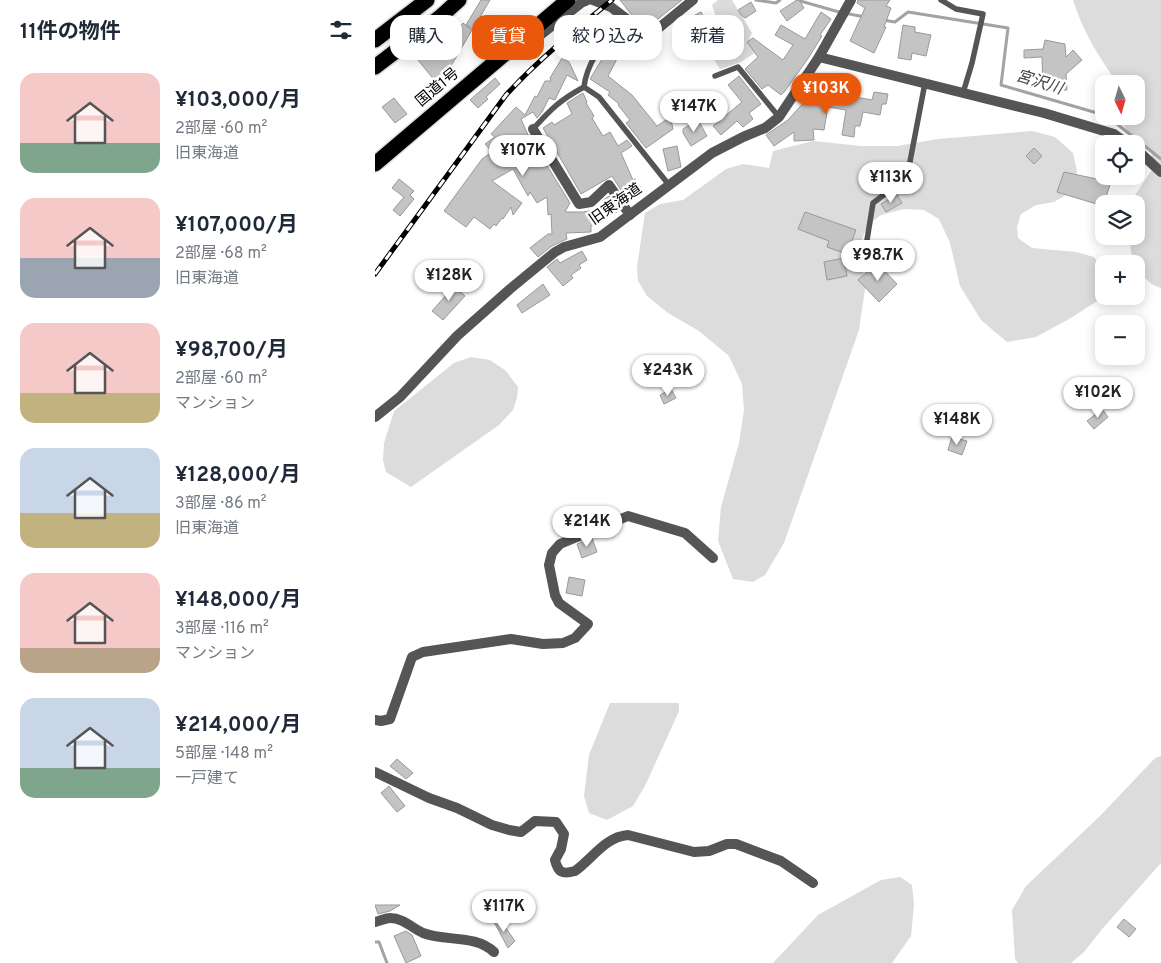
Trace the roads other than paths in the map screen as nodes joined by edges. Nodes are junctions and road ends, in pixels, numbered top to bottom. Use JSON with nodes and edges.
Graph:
{"nodes":[{"id":1,"x":427,"y":0,"type":"edge"},
{"id":2,"x":446,"y":0,"type":"edge"},
{"id":3,"x":459,"y":0,"type":"edge"},
{"id":4,"x":568,"y":0,"type":"edge"},
{"id":5,"x":588,"y":0,"type":"edge"},
{"id":6,"x":593,"y":0,"type":"edge"},
{"id":7,"x":693,"y":0,"type":"edge"},
{"id":8,"x":851,"y":0,"type":"edge"},
{"id":9,"x":941,"y":0,"type":"edge"},
{"id":10,"x":623,"y":15,"type":"edge"},
{"id":11,"x":544,"y":21,"type":"edge"},
{"id":12,"x":662,"y":25,"type":"edge"},
{"id":13,"x":544,"y":31,"type":"edge"},
{"id":14,"x":375,"y":40,"type":"edge"},
{"id":15,"x":375,"y":55,"type":"edge"},
{"id":16,"x":819,"y":57,"type":"junction"},
{"id":17,"x":499,"y":60,"type":"edge"},
{"id":18,"x":593,"y":60,"type":"edge"},
{"id":19,"x":375,"y":67,"type":"edge"},
{"id":20,"x":715,"y":76,"type":"dead end"},
{"id":21,"x":925,"y":83,"type":"junction"},
{"id":22,"x":584,"y":87,"type":"junction"},
{"id":23,"x":963,"y":93,"type":"junction"},
{"id":24,"x":779,"y":117,"type":"junction"},
{"id":25,"x":533,"y":129,"type":"joint"},
{"id":26,"x":1115,"y":135,"type":"edge"},
{"id":27,"x":1145,"y":157,"type":"edge"},
{"id":28,"x":375,"y":164,"type":"edge"},
{"id":29,"x":1161,"y":172,"type":"edge"},
{"id":30,"x":669,"y":185,"type":"junction"},
{"id":31,"x":630,"y":215,"type":"junction"},
{"id":32,"x":867,"y":240,"type":"dead end"},
{"id":33,"x":375,"y":417,"type":"edge"},
{"id":34,"x":713,"y":558,"type":"dead end"},
{"id":35,"x":375,"y":720,"type":"edge"},
{"id":36,"x":375,"y":772,"type":"edge"},
{"id":37,"x":813,"y":883,"type":"dead end"},
{"id":38,"x":375,"y":922,"type":"edge"},
{"id":39,"x":494,"y":952,"type":"dead end"}],
"edges":[{"from":1,"to":14,"type":"highway"},
{"from":2,"to":15,"type":"highway"},
{"from":3,"to":19,"type":"highway"},
{"from":4,"to":11,"type":"highway","name":"国道1号"},
{"from":5,"to":13,"type":"street"},
{"from":6,"to":10,"type":"street"},
{"from":7,"to":12,"type":"street"},
{"from":8,"to":16,"type":"street","name":"旧東海道"},
{"from":9,"to":23,"type":"lane"},
{"from":16,"to":21,"type":"street"},
{"from":16,"to":24,"type":"street","name":"旧東海道"},
{"from":17,"to":28,"type":"highway","name":"国道1号"},
{"from":18,"to":22,"type":"lane"},
{"from":20,"to":24,"type":"lane"},
{"from":21,"to":23,"type":"street"},
{"from":21,"to":32,"type":"lane"},
{"from":22,"to":25,"type":"lane"},
{"from":22,"to":30,"type":"lane"},
{"from":23,"to":26,"type":"street"},
{"from":24,"to":30,"type":"street","name":"旧東海道"},
{"from":25,"to":31,"type":"street"},
{"from":27,"to":29,"type":"street"},
{"from":30,"to":31,"type":"street","name":"旧東海道"},
{"from":31,"to":33,"type":"street","name":"旧東海道"},
{"from":34,"to":35,"type":"street"},
{"from":36,"to":37,"type":"street"},
{"from":38,"to":39,"type":"street"}]}
